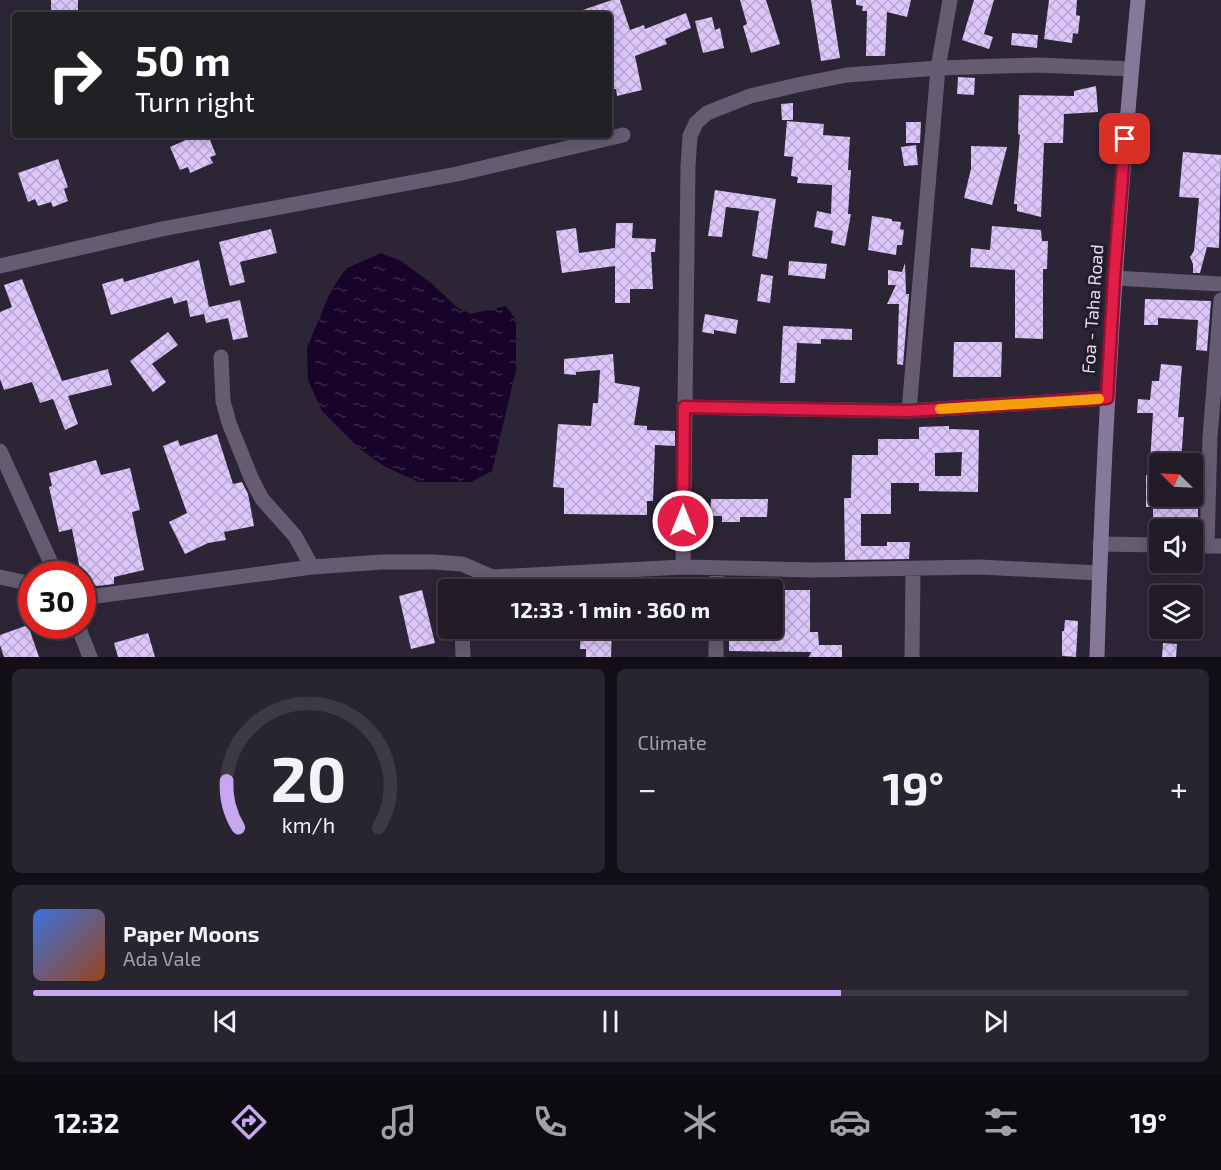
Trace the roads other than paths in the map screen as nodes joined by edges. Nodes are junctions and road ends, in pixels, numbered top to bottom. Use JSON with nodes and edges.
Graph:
{"nodes":[{"id":1,"x":950,"y":0,"type":"edge"},
{"id":2,"x":1138,"y":0,"type":"edge"},
{"id":3,"x":938,"y":68,"type":"junction"},
{"id":4,"x":1131,"y":69,"type":"junction"},
{"id":5,"x":623,"y":135,"type":"dead end"},
{"id":6,"x":610,"y":138,"type":"edge"},
{"id":7,"x":612,"y":138,"type":"edge"},
{"id":8,"x":0,"y":266,"type":"edge"},
{"id":9,"x":1114,"y":278,"type":"junction"},
{"id":10,"x":1221,"y":285,"type":"edge"},
{"id":11,"x":1221,"y":300,"type":"edge"},
{"id":12,"x":221,"y":357,"type":"dead end"},
{"id":13,"x":1107,"y":398,"type":"junction"},
{"id":14,"x":684,"y":407,"type":"junction"},
{"id":15,"x":909,"y":411,"type":"junction"},
{"id":16,"x":0,"y":451,"type":"edge"},
{"id":17,"x":1100,"y":544,"type":"junction"},
{"id":18,"x":1149,"y":545,"type":"edge"},
{"id":19,"x":1207,"y":546,"type":"edge"},
{"id":20,"x":50,"y":561,"type":"edge"},
{"id":21,"x":312,"y":567,"type":"junction"},
{"id":22,"x":683,"y":567,"type":"junction"},
{"id":23,"x":913,"y":568,"type":"junction"},
{"id":24,"x":717,"y":569,"type":"junction"},
{"id":25,"x":1099,"y":573,"type":"junction"},
{"id":26,"x":0,"y":578,"type":"edge"},
{"id":27,"x":483,"y":579,"type":"edge"},
{"id":28,"x":537,"y":579,"type":"edge"},
{"id":29,"x":717,"y":579,"type":"edge"},
{"id":30,"x":18,"y":581,"type":"edge"},
{"id":31,"x":96,"y":596,"type":"edge"},
{"id":32,"x":83,"y":639,"type":"edge"},
{"id":33,"x":462,"y":639,"type":"edge"},
{"id":34,"x":716,"y":639,"type":"edge"},
{"id":35,"x":90,"y":657,"type":"edge"},
{"id":36,"x":463,"y":657,"type":"edge"},
{"id":37,"x":716,"y":657,"type":"edge"},
{"id":38,"x":912,"y":657,"type":"edge"},
{"id":39,"x":1097,"y":657,"type":"edge"}],
"edges":[{"from":1,"to":3,"type":"street"},
{"from":2,"to":4,"type":"street","name":"Foa - Taha Road"},
{"from":3,"to":4,"type":"street"},
{"from":3,"to":14,"type":"street"},
{"from":3,"to":15,"type":"street"},
{"from":4,"to":9,"type":"street","name":"Foa - Taha Road"},
{"from":5,"to":7,"type":"street"},
{"from":6,"to":8,"type":"street"},
{"from":9,"to":10,"type":"street"},
{"from":9,"to":13,"type":"street","name":"Foa - Taha Road"},
{"from":11,"to":19,"type":"street"},
{"from":12,"to":21,"type":"street"},
{"from":13,"to":15,"type":"street"},
{"from":13,"to":17,"type":"street","name":"Foa - Taha Road"},
{"from":14,"to":15,"type":"street"},
{"from":14,"to":22,"type":"street"},
{"from":16,"to":20,"type":"street"},
{"from":17,"to":18,"type":"street"},
{"from":17,"to":25,"type":"street","name":"Foa - Taha Road"},
{"from":21,"to":27,"type":"street"},
{"from":21,"to":31,"type":"street"},
{"from":22,"to":24,"type":"street"},
{"from":22,"to":28,"type":"street"},
{"from":23,"to":24,"type":"street"},
{"from":23,"to":25,"type":"street"},
{"from":23,"to":38,"type":"street"},
{"from":24,"to":29,"type":"street"},
{"from":25,"to":39,"type":"street","name":"Foa - Taha Road"},
{"from":26,"to":30,"type":"street"},
{"from":32,"to":35,"type":"street"},
{"from":33,"to":36,"type":"street"},
{"from":34,"to":37,"type":"street"}]}
